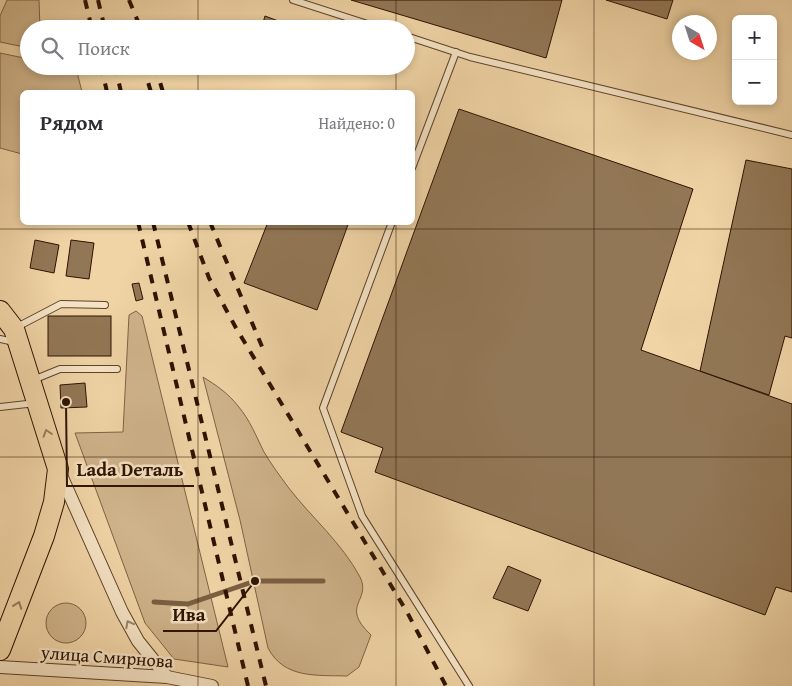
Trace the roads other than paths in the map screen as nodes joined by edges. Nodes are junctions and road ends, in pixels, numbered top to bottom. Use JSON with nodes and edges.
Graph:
{"nodes":[{"id":1,"x":293,"y":0,"type":"edge"},
{"id":2,"x":355,"y":20,"type":"edge"},
{"id":3,"x":415,"y":39,"type":"edge"},
{"id":4,"x":456,"y":52,"type":"junction"},
{"id":5,"x":792,"y":135,"type":"edge"},
{"id":6,"x":415,"y":160,"type":"edge"},
{"id":7,"x":391,"y":225,"type":"edge"},
{"id":8,"x":105,"y":304,"type":"dead end"},
{"id":9,"x":0,"y":311,"type":"edge"},
{"id":10,"x":10,"y":337,"type":"edge"},
{"id":11,"x":117,"y":370,"type":"dead end"},
{"id":12,"x":30,"y":381,"type":"junction"},
{"id":13,"x":37,"y":403,"type":"junction"},
{"id":14,"x":0,"y":407,"type":"edge"},
{"id":15,"x":58,"y":469,"type":"junction"},
{"id":16,"x":0,"y":650,"type":"edge"},
{"id":17,"x":0,"y":667,"type":"edge"},
{"id":18,"x":167,"y":678,"type":"junction"},
{"id":19,"x":212,"y":686,"type":"edge"},
{"id":20,"x":469,"y":686,"type":"edge"}],
"edges":[{"from":1,"to":2,"type":"lane"},
{"from":3,"to":4,"type":"lane"},
{"from":4,"to":5,"type":"lane"},
{"from":4,"to":6,"type":"lane"},
{"from":7,"to":20,"type":"lane"},
{"from":8,"to":10,"type":"lane"},
{"from":9,"to":10,"type":"main road"},
{"from":10,"to":12,"type":"main road"},
{"from":11,"to":12,"type":"lane"},
{"from":12,"to":13,"type":"main road"},
{"from":13,"to":14,"type":"lane"},
{"from":15,"to":13,"type":"main road","one_way":true},
{"from":16,"to":15,"type":"main road","one_way":true},
{"from":18,"to":15,"type":"street","one_way":true},
{"from":17,"to":18,"type":"street","name":"улица Смирнова"},
{"from":18,"to":19,"type":"street","name":"улица Смирнова"}]}
